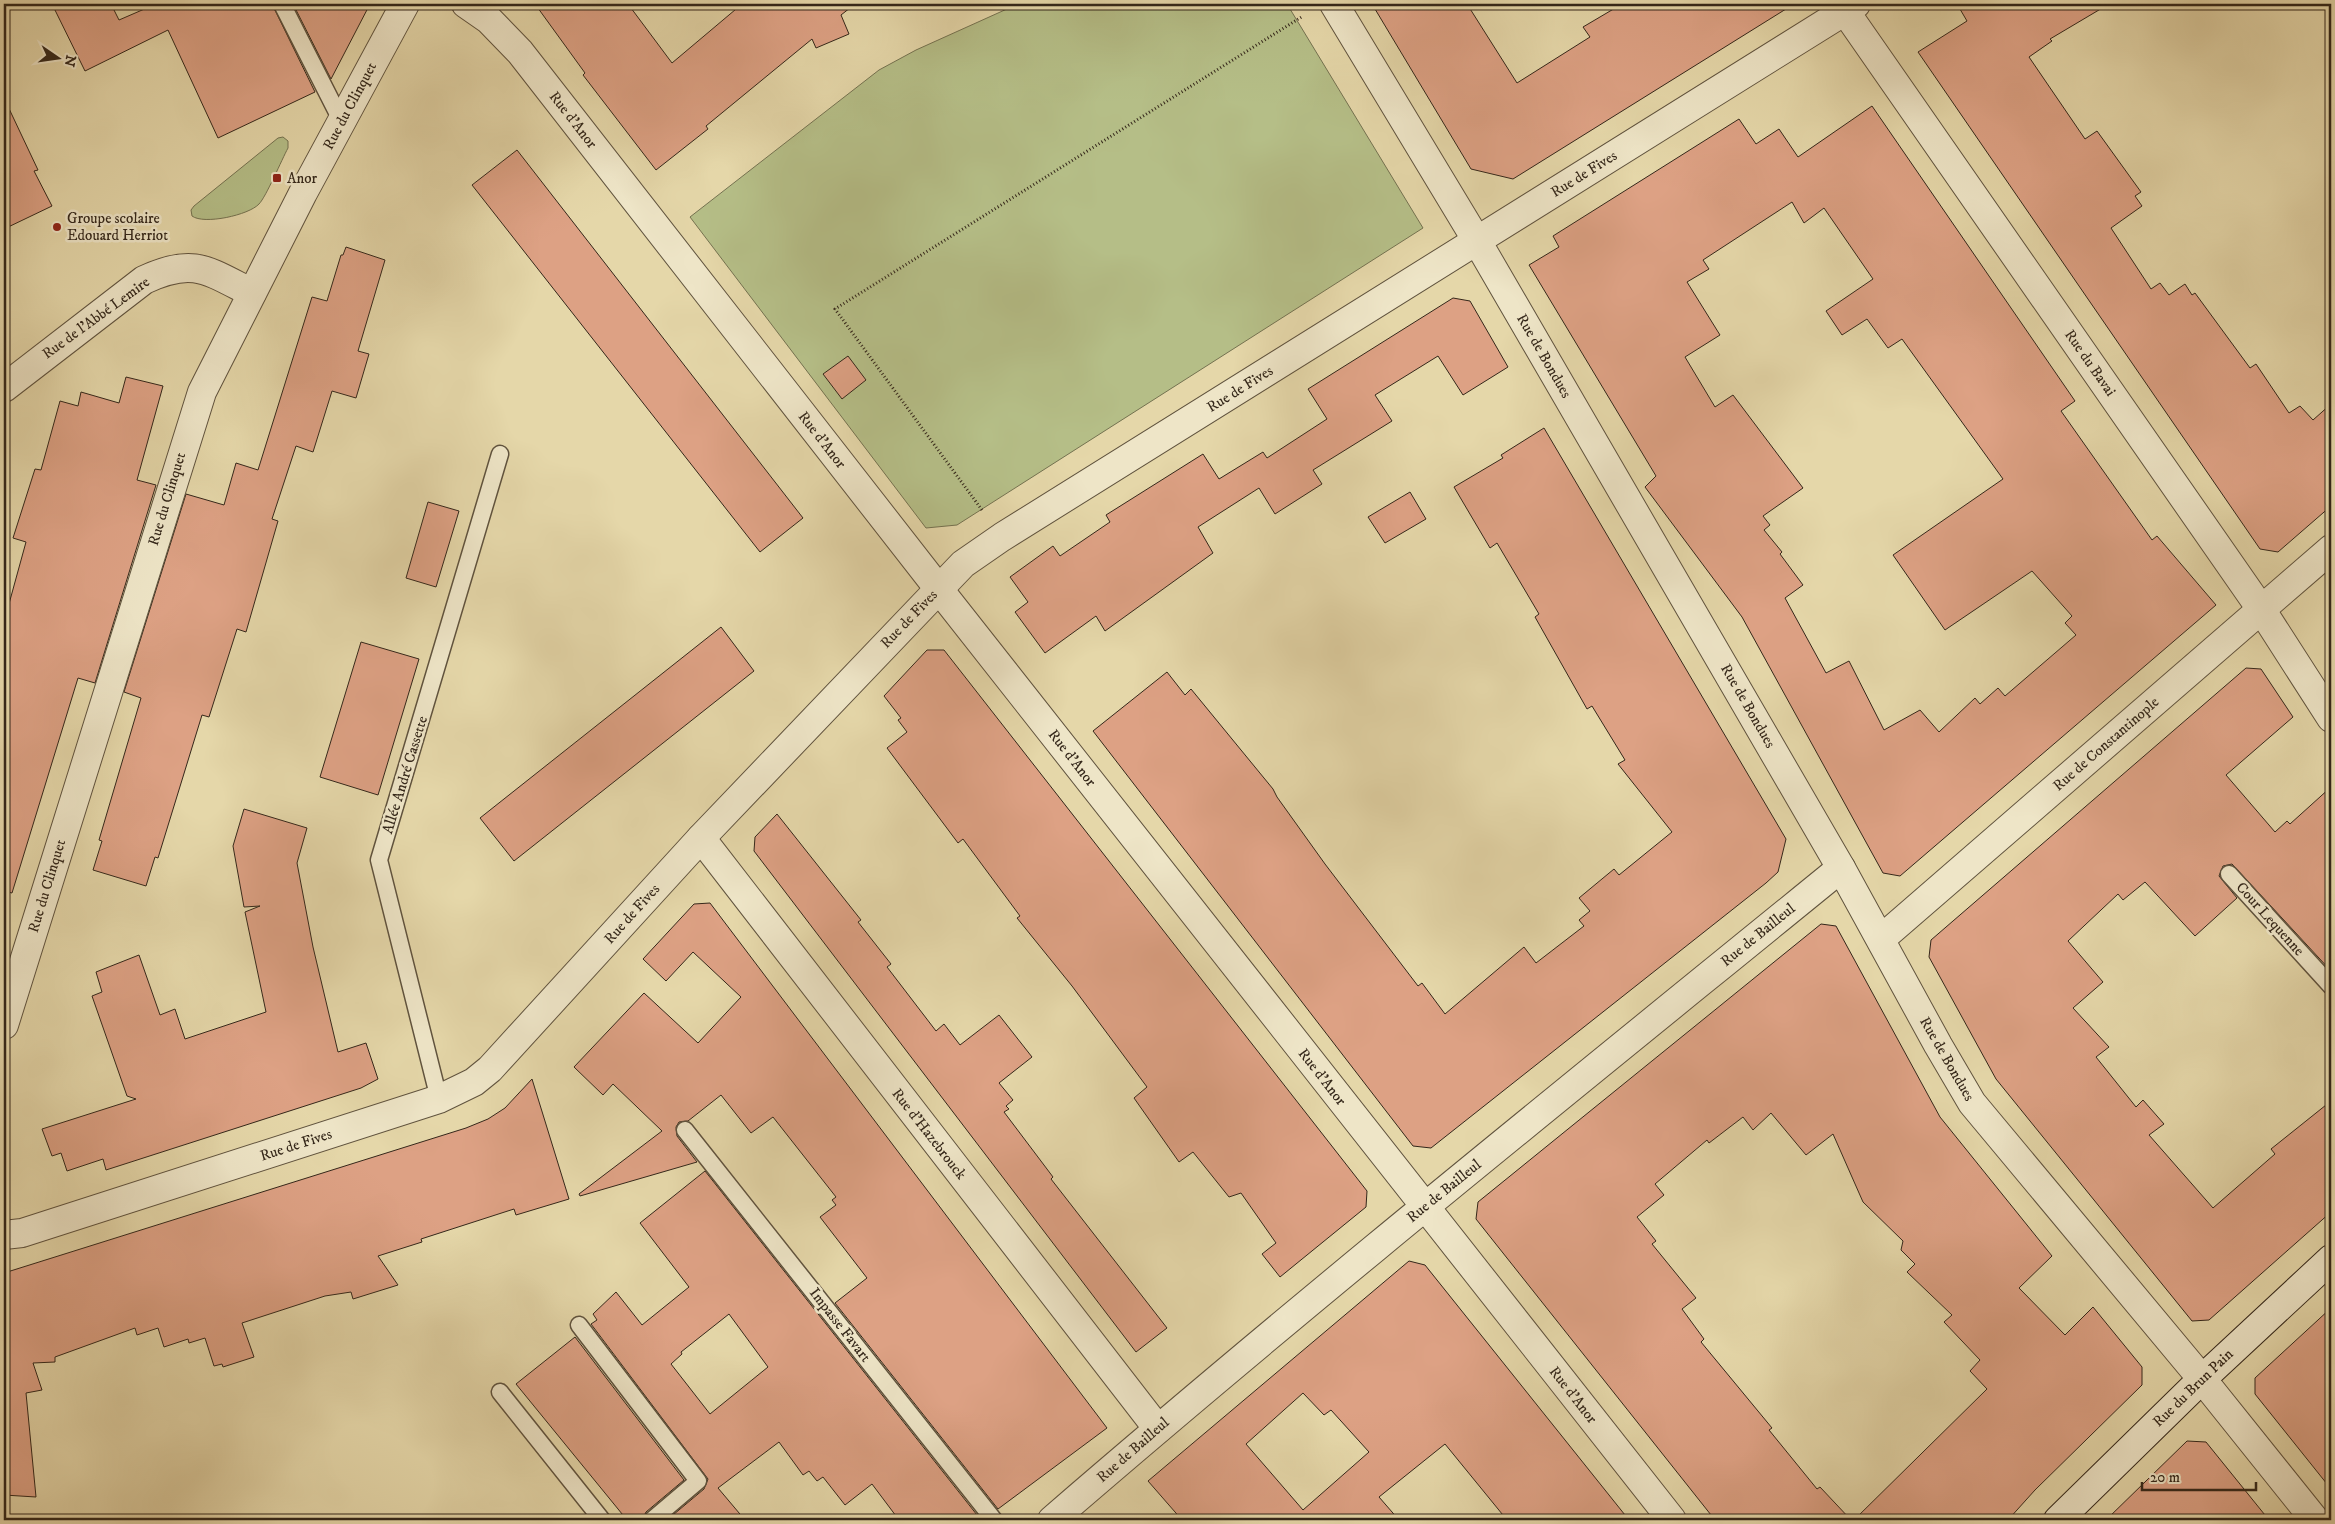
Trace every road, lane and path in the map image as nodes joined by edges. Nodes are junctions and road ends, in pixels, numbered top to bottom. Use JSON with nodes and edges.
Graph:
{"nodes":[{"id":1,"x":282,"y":4,"type":"edge"},
{"id":2,"x":405,"y":4,"type":"edge"},
{"id":3,"x":466,"y":4,"type":"edge"},
{"id":4,"x":1334,"y":4,"type":"edge"},
{"id":5,"x":1850,"y":7,"type":"edge"},
{"id":6,"x":1306,"y":14,"type":"dead end"},
{"id":7,"x":342,"y":122,"type":"junction"},
{"id":8,"x":1477,"y":241,"type":"junction"},
{"id":9,"x":252,"y":293,"type":"junction"},
{"id":10,"x":4,"y":388,"type":"edge"},
{"id":11,"x":500,"y":454,"type":"dead end"},
{"id":12,"x":1002,"y":537,"type":"junction"},
{"id":13,"x":2331,"y":549,"type":"edge"},
{"id":14,"x":938,"y":588,"type":"junction"},
{"id":15,"x":2261,"y":609,"type":"junction"},
{"id":16,"x":2331,"y":718,"type":"edge"},
{"id":17,"x":701,"y":838,"type":"junction"},
{"id":18,"x":1841,"y":868,"type":"junction"},
{"id":19,"x":2229,"y":874,"type":"dead end"},
{"id":20,"x":1881,"y":939,"type":"junction"},
{"id":21,"x":2331,"y":986,"type":"edge"},
{"id":22,"x":4,"y":1025,"type":"edge"},
{"id":23,"x":439,"y":1099,"type":"junction"},
{"id":24,"x":685,"y":1130,"type":"dead end"},
{"id":25,"x":1424,"y":1206,"type":"junction"},
{"id":26,"x":4,"y":1235,"type":"edge"},
{"id":27,"x":2331,"y":1259,"type":"edge"},
{"id":28,"x":579,"y":1325,"type":"dead end"},
{"id":29,"x":2202,"y":1379,"type":"junction"},
{"id":30,"x":500,"y":1392,"type":"dead end"},
{"id":31,"x":1158,"y":1429,"type":"junction"},
{"id":32,"x":602,"y":1520,"type":"edge"},
{"id":33,"x":652,"y":1520,"type":"edge"},
{"id":34,"x":994,"y":1520,"type":"edge"},
{"id":35,"x":1052,"y":1520,"type":"edge"},
{"id":36,"x":1672,"y":1520,"type":"edge"},
{"id":37,"x":2058,"y":1520,"type":"edge"},
{"id":38,"x":2315,"y":1520,"type":"edge"}],
"edges":[{"from":1,"to":7,"type":"lane"},
{"from":2,"to":7,"type":"street","name":"Rue du Clinquet"},
{"from":3,"to":14,"type":"street","name":"Rue d'Anor"},
{"from":4,"to":8,"type":"street","name":"Rue de Bondues"},
{"from":5,"to":8,"type":"street","name":"Rue de Fives"},
{"from":5,"to":15,"type":"street","name":"Rue du Bavai"},
{"from":6,"to":12,"type":"path"},
{"from":7,"to":9,"type":"street","name":"Rue du Clinquet"},
{"from":8,"to":12,"type":"street","name":"Rue de Fives"},
{"from":8,"to":18,"type":"street","name":"Rue de Bondues"},
{"from":9,"to":10,"type":"street","name":"Rue de l'Abbé Lemire"},
{"from":9,"to":22,"type":"street","name":"Rue du Clinquet"},
{"from":11,"to":23,"type":"lane","name":"Allée André Cassette"},
{"from":12,"to":14,"type":"street","name":"Rue de Fives"},
{"from":13,"to":15,"type":"street","name":"Rue de Constantinople"},
{"from":14,"to":17,"type":"street","name":"Rue de Fives"},
{"from":14,"to":25,"type":"street","name":"Rue d'Anor"},
{"from":15,"to":16,"type":"street","name":"Rue du Bavai"},
{"from":15,"to":20,"type":"street","name":"Rue de Constantinople"},
{"from":17,"to":23,"type":"street","name":"Rue de Fives"},
{"from":17,"to":31,"type":"street","name":"Rue d'Hazebrouck"},
{"from":18,"to":20,"type":"street","name":"Rue de Bondues"},
{"from":18,"to":25,"type":"street","name":"Rue de Bailleul"},
{"from":19,"to":21,"type":"lane","name":"Cour Lequenne"},
{"from":20,"to":29,"type":"street","name":"Rue de Bondues"},
{"from":23,"to":26,"type":"street","name":"Rue de Fives"},
{"from":24,"to":34,"type":"lane","name":"Impasse Favart"},
{"from":25,"to":31,"type":"street","name":"Rue de Bailleul"},
{"from":25,"to":36,"type":"street","name":"Rue d'Anor"},
{"from":27,"to":29,"type":"street","name":"Rue du Brun Pain"},
{"from":28,"to":33,"type":"lane"},
{"from":29,"to":37,"type":"street","name":"Rue du Brun Pain"},
{"from":29,"to":38,"type":"street","name":"Rue de Bondues"},
{"from":30,"to":32,"type":"lane"},
{"from":31,"to":35,"type":"street","name":"Rue de Bailleul"}]}
